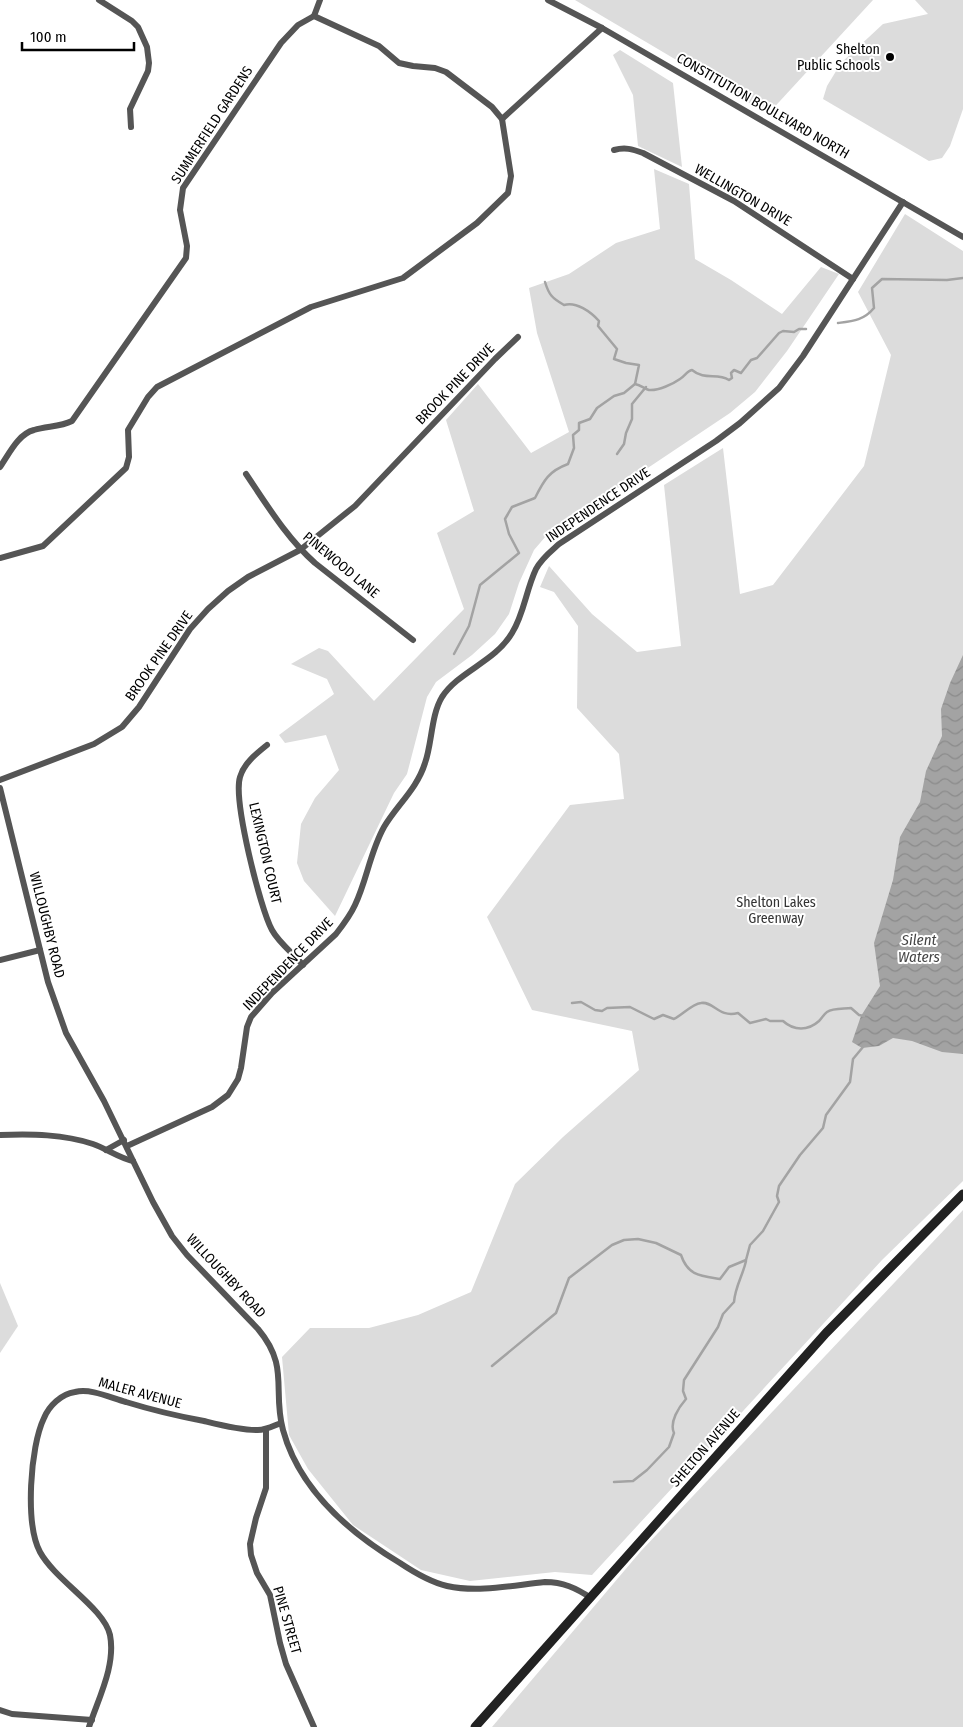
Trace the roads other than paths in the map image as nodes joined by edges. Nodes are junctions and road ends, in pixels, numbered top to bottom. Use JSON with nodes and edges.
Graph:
{"nodes":[{"id":1,"x":99,"y":0,"type":"edge"},
{"id":2,"x":320,"y":0,"type":"edge"},
{"id":3,"x":548,"y":0,"type":"edge"},
{"id":4,"x":314,"y":16,"type":"junction"},
{"id":5,"x":602,"y":28,"type":"junction"},
{"id":6,"x":502,"y":119,"type":"junction"},
{"id":7,"x":131,"y":127,"type":"dead end"},
{"id":8,"x":614,"y":150,"type":"dead end"},
{"id":9,"x":903,"y":202,"type":"junction"},
{"id":10,"x":963,"y":237,"type":"edge"},
{"id":11,"x":853,"y":279,"type":"junction"},
{"id":12,"x":518,"y":338,"type":"dead end"},
{"id":13,"x":0,"y":467,"type":"edge"},
{"id":14,"x":246,"y":474,"type":"dead end"},
{"id":15,"x":300,"y":550,"type":"junction"},
{"id":16,"x":0,"y":558,"type":"edge"},
{"id":17,"x":413,"y":640,"type":"dead end"},
{"id":18,"x":267,"y":746,"type":"dead end"},
{"id":19,"x":0,"y":780,"type":"edge"},
{"id":20,"x":0,"y":788,"type":"edge"},
{"id":21,"x":40,"y":950,"type":"junction"},
{"id":22,"x":0,"y":960,"type":"edge"},
{"id":23,"x":303,"y":965,"type":"junction"},
{"id":24,"x":0,"y":1134,"type":"edge"},
{"id":25,"x":125,"y":1143,"type":"junction"},
{"id":26,"x":106,"y":1150,"type":"junction"},
{"id":27,"x":133,"y":1160,"type":"junction"},
{"id":28,"x":963,"y":1194,"type":"edge"},
{"id":29,"x":281,"y":1423,"type":"junction"},
{"id":30,"x":266,"y":1429,"type":"junction"},
{"id":31,"x":591,"y":1598,"type":"junction"},
{"id":32,"x":0,"y":1710,"type":"edge"},
{"id":33,"x":92,"y":1720,"type":"junction"},
{"id":34,"x":89,"y":1727,"type":"edge"},
{"id":35,"x":314,"y":1727,"type":"edge"},
{"id":36,"x":476,"y":1727,"type":"edge"}],
"edges":[{"from":1,"to":7,"type":"street"},
{"from":2,"to":4,"type":"street"},
{"from":3,"to":5,"type":"street","name":"CONSTITUTION BOULEVARD NORTH"},
{"from":4,"to":6,"type":"street"},
{"from":4,"to":13,"type":"street","name":"SUMMERFIELD GARDENS"},
{"from":5,"to":6,"type":"street"},
{"from":5,"to":9,"type":"street","name":"CONSTITUTION BOULEVARD NORTH"},
{"from":6,"to":16,"type":"street"},
{"from":8,"to":11,"type":"street","name":"WELLINGTON DRIVE"},
{"from":9,"to":10,"type":"street","name":"CONSTITUTION BOULEVARD NORTH"},
{"from":9,"to":11,"type":"street","name":"INDEPENDENCE DRIVE"},
{"from":11,"to":23,"type":"street","name":"INDEPENDENCE DRIVE"},
{"from":12,"to":15,"type":"street","name":"BROOK PINE DRIVE"},
{"from":14,"to":15,"type":"street","name":"PINEWOOD LANE"},
{"from":15,"to":17,"type":"street","name":"PINEWOOD LANE"},
{"from":15,"to":19,"type":"street","name":"BROOK PINE DRIVE"},
{"from":18,"to":23,"type":"street","name":"LEXINGTON COURT"},
{"from":20,"to":21,"type":"street","name":"WILLOUGHBY ROAD"},
{"from":21,"to":22,"type":"street"},
{"from":21,"to":25,"type":"street","name":"WILLOUGHBY ROAD"},
{"from":23,"to":25,"type":"street","name":"INDEPENDENCE DRIVE"},
{"from":24,"to":26,"type":"street"},
{"from":25,"to":26,"type":"street","name":"INDEPENDENCE DRIVE"},
{"from":25,"to":27,"type":"street","name":"WILLOUGHBY ROAD"},
{"from":26,"to":27,"type":"street"},
{"from":27,"to":29,"type":"street","name":"WILLOUGHBY ROAD"},
{"from":28,"to":31,"type":"main road","name":"SHELTON AVENUE"},
{"from":29,"to":30,"type":"street","name":"MALER AVENUE"},
{"from":29,"to":31,"type":"street","name":"WILLOUGHBY ROAD"},
{"from":30,"to":33,"type":"street","name":"MALER AVENUE"},
{"from":30,"to":35,"type":"street","name":"PINE STREET"},
{"from":31,"to":36,"type":"main road","name":"SHELTON AVENUE"},
{"from":32,"to":33,"type":"street"},
{"from":33,"to":34,"type":"street","name":"MALER AVENUE"}]}
